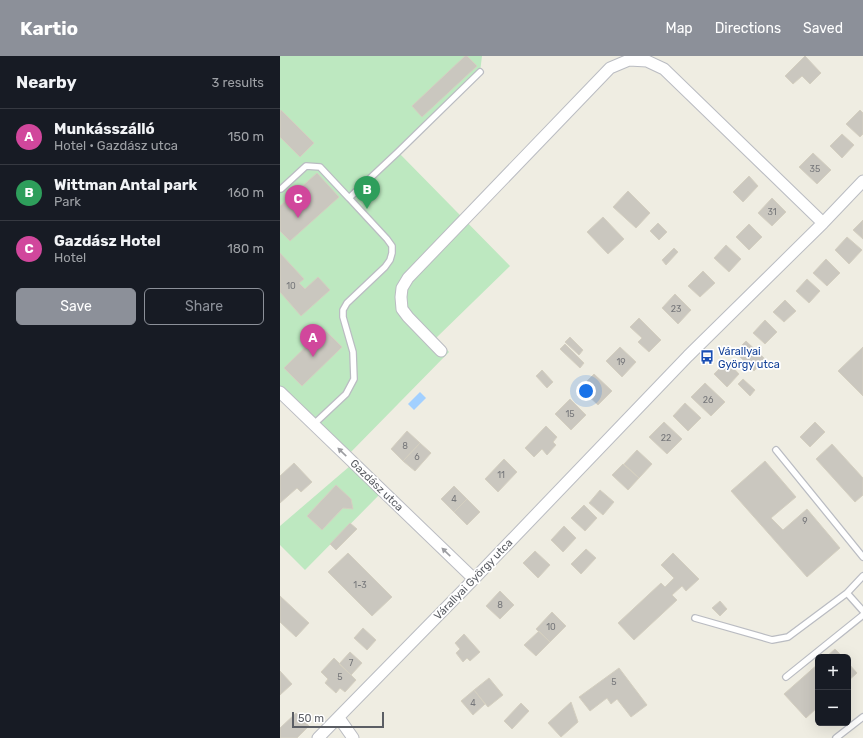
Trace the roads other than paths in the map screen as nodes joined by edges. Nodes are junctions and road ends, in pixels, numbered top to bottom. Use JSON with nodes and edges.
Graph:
{"nodes":[{"id":1,"x":480,"y":72,"type":"dead end"},
{"id":2,"x":863,"y":181,"type":"edge"},
{"id":3,"x":280,"y":189,"type":"edge"},
{"id":4,"x":349,"y":198,"type":"junction"},
{"id":5,"x":823,"y":223,"type":"junction"},
{"id":6,"x":441,"y":351,"type":"dead end"},
{"id":7,"x":280,"y":392,"type":"edge"},
{"id":8,"x":314,"y":424,"type":"junction"},
{"id":9,"x":776,"y":450,"type":"dead end"},
{"id":10,"x":863,"y":557,"type":"edge"},
{"id":11,"x":863,"y":576,"type":"edge"},
{"id":12,"x":474,"y":579,"type":"junction"},
{"id":13,"x":847,"y":593,"type":"junction"},
{"id":14,"x":863,"y":611,"type":"edge"},
{"id":15,"x":863,"y":615,"type":"edge"},
{"id":16,"x":695,"y":618,"type":"dead end"},
{"id":17,"x":786,"y":677,"type":"dead end"},
{"id":18,"x":863,"y":717,"type":"edge"},
{"id":19,"x":339,"y":718,"type":"junction"},
{"id":20,"x":318,"y":738,"type":"edge"},
{"id":21,"x":353,"y":738,"type":"edge"},
{"id":22,"x":836,"y":738,"type":"edge"}],
"edges":[{"from":1,"to":4,"type":"lane"},
{"from":2,"to":5,"type":"street","name":"Várallyai György utca"},
{"from":3,"to":4,"type":"lane"},
{"from":4,"to":8,"type":"lane"},
{"from":5,"to":6,"type":"street"},
{"from":5,"to":12,"type":"street","name":"Várallyai György utca"},
{"from":7,"to":8,"type":"street","name":"Gazdász utca"},
{"from":12,"to":8,"type":"street","name":"Gazdász utca","one_way":true},
{"from":9,"to":10,"type":"lane"},
{"from":11,"to":13,"type":"lane"},
{"from":12,"to":19,"type":"street","name":"Várallyai György utca"},
{"from":13,"to":14,"type":"lane"},
{"from":13,"to":16,"type":"lane"},
{"from":15,"to":17,"type":"lane"},
{"from":18,"to":22,"type":"lane"},
{"from":19,"to":20,"type":"street","name":"Várallyai György utca"},
{"from":19,"to":21,"type":"street"}]}
